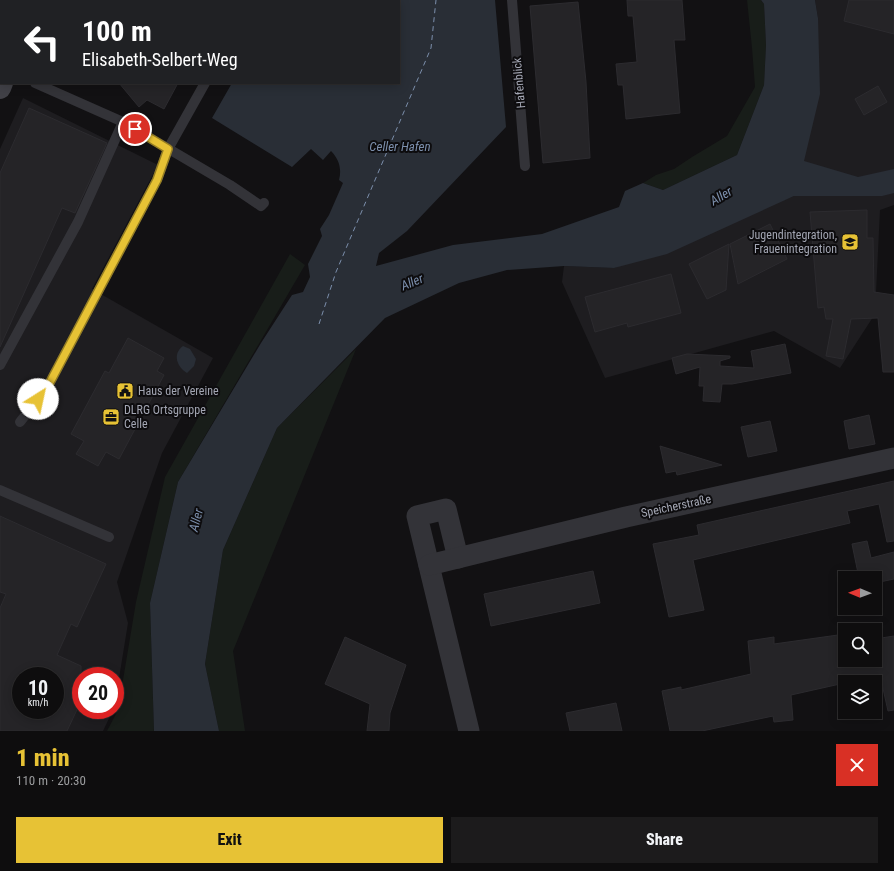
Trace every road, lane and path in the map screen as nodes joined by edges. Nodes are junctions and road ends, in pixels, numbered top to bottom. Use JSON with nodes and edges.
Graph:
{"nodes":[{"id":1,"x":512,"y":0,"type":"edge"},
{"id":2,"x":37,"y":84,"type":"edge"},
{"id":3,"x":204,"y":84,"type":"edge"},
{"id":4,"x":124,"y":122,"type":"junction"},
{"id":5,"x":168,"y":149,"type":"junction"},
{"id":6,"x":525,"y":166,"type":"dead end"},
{"id":7,"x":264,"y":203,"type":"dead end"},
{"id":8,"x":0,"y":365,"type":"edge"},
{"id":9,"x":20,"y":422,"type":"dead end"},
{"id":10,"x":894,"y":458,"type":"edge"},
{"id":11,"x":0,"y":490,"type":"edge"},
{"id":12,"x":109,"y":537,"type":"dead end"},
{"id":13,"x":458,"y":558,"type":"junction"},
{"id":14,"x":429,"y":565,"type":"junction"},
{"id":15,"x":469,"y":731,"type":"edge"}],
"edges":[{"from":1,"to":6,"type":"lane","name":"Hafenblick"},
{"from":2,"to":4,"type":"lane"},
{"from":3,"to":5,"type":"lane"},
{"from":4,"to":5,"type":"lane"},
{"from":4,"to":8,"type":"lane"},
{"from":5,"to":7,"type":"lane"},
{"from":5,"to":9,"type":"lane"},
{"from":10,"to":13,"type":"street","name":"Speicherstraße"},
{"from":11,"to":12,"type":"lane"},
{"from":13,"to":14,"type":"street","name":"Speicherstraße"},
{"from":13,"to":14,"type":"street"},
{"from":14,"to":15,"type":"street"}]}
